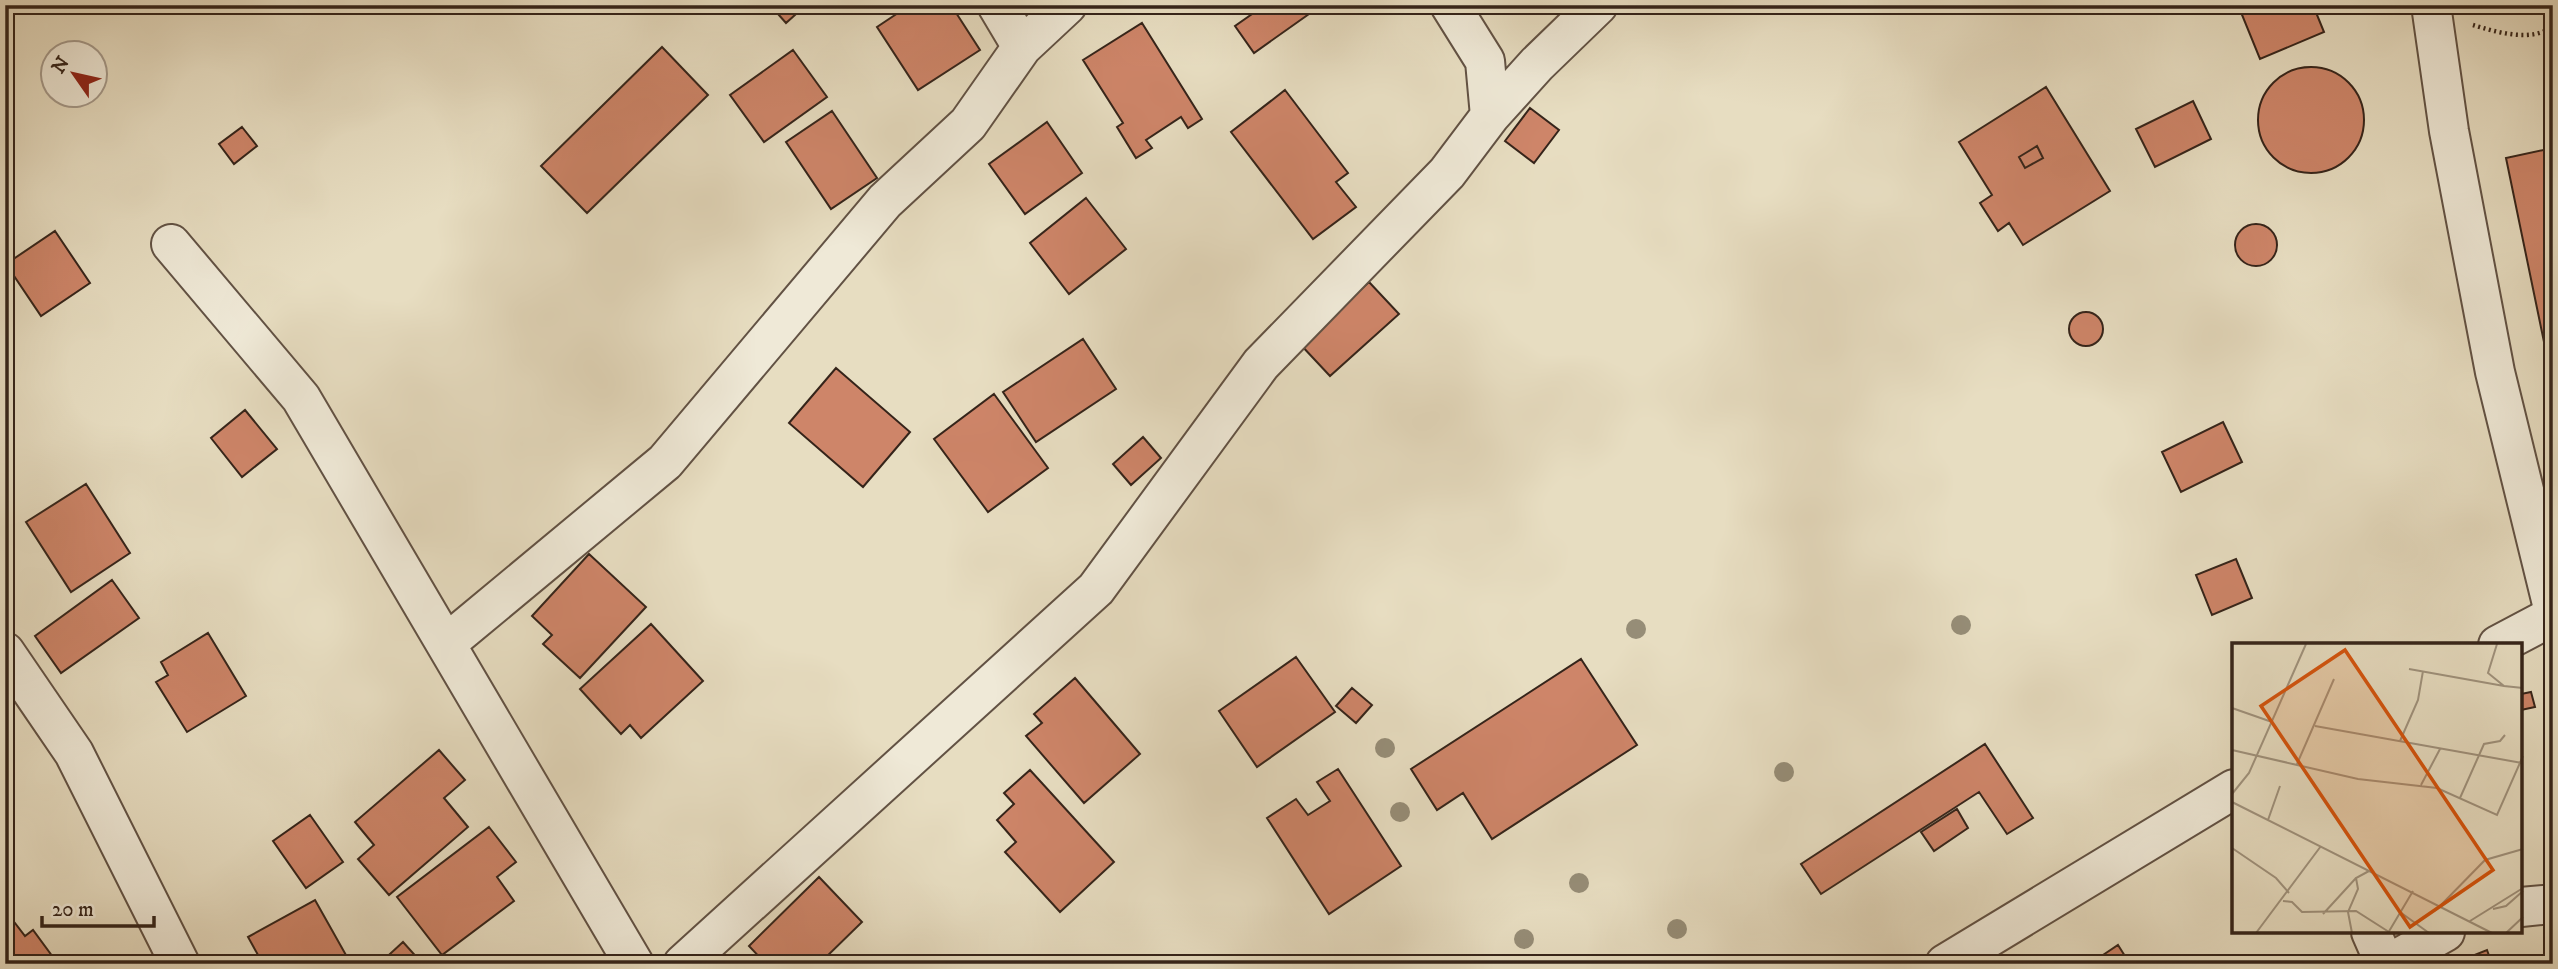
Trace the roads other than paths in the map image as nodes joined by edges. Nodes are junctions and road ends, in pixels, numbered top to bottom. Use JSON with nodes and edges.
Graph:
{"nodes":[{"id":1,"x":998,"y":5,"type":"edge"},
{"id":2,"x":1067,"y":5,"type":"edge"},
{"id":3,"x":1450,"y":5,"type":"edge"},
{"id":4,"x":1598,"y":5,"type":"edge"},
{"id":5,"x":2431,"y":8,"type":"edge"},
{"id":6,"x":1022,"y":47,"type":"junction"},
{"id":7,"x":1490,"y":116,"type":"junction"},
{"id":8,"x":171,"y":244,"type":"dead end"},
{"id":9,"x":2553,"y":608,"type":"edge"},
{"id":10,"x":2553,"y":616,"type":"edge"},
{"id":11,"x":447,"y":643,"type":"junction"},
{"id":12,"x":2502,"y":643,"type":"edge"},
{"id":13,"x":5,"y":652,"type":"edge"},
{"id":14,"x":2232,"y":790,"type":"edge"},
{"id":15,"x":2553,"y":904,"type":"edge"},
{"id":16,"x":2523,"y":908,"type":"edge"},
{"id":17,"x":2372,"y":934,"type":"edge"},
{"id":18,"x":2441,"y":934,"type":"edge"},
{"id":19,"x":180,"y":964,"type":"edge"},
{"id":20,"x":634,"y":964,"type":"edge"},
{"id":21,"x":683,"y":964,"type":"edge"},
{"id":22,"x":1945,"y":964,"type":"edge"},
{"id":23,"x":2386,"y":964,"type":"edge"}],
"edges":[{"from":1,"to":6,"type":"street"},
{"from":2,"to":6,"type":"street"},
{"from":3,"to":7,"type":"street"},
{"from":4,"to":7,"type":"street"},
{"from":5,"to":9,"type":"street"},
{"from":6,"to":11,"type":"street"},
{"from":7,"to":21,"type":"street"},
{"from":8,"to":11,"type":"street"},
{"from":10,"to":12,"type":"street"},
{"from":11,"to":20,"type":"street"},
{"from":13,"to":19,"type":"street"},
{"from":14,"to":22,"type":"street"},
{"from":15,"to":16,"type":"street"},
{"from":17,"to":23,"type":"street"},
{"from":18,"to":23,"type":"street"}]}
